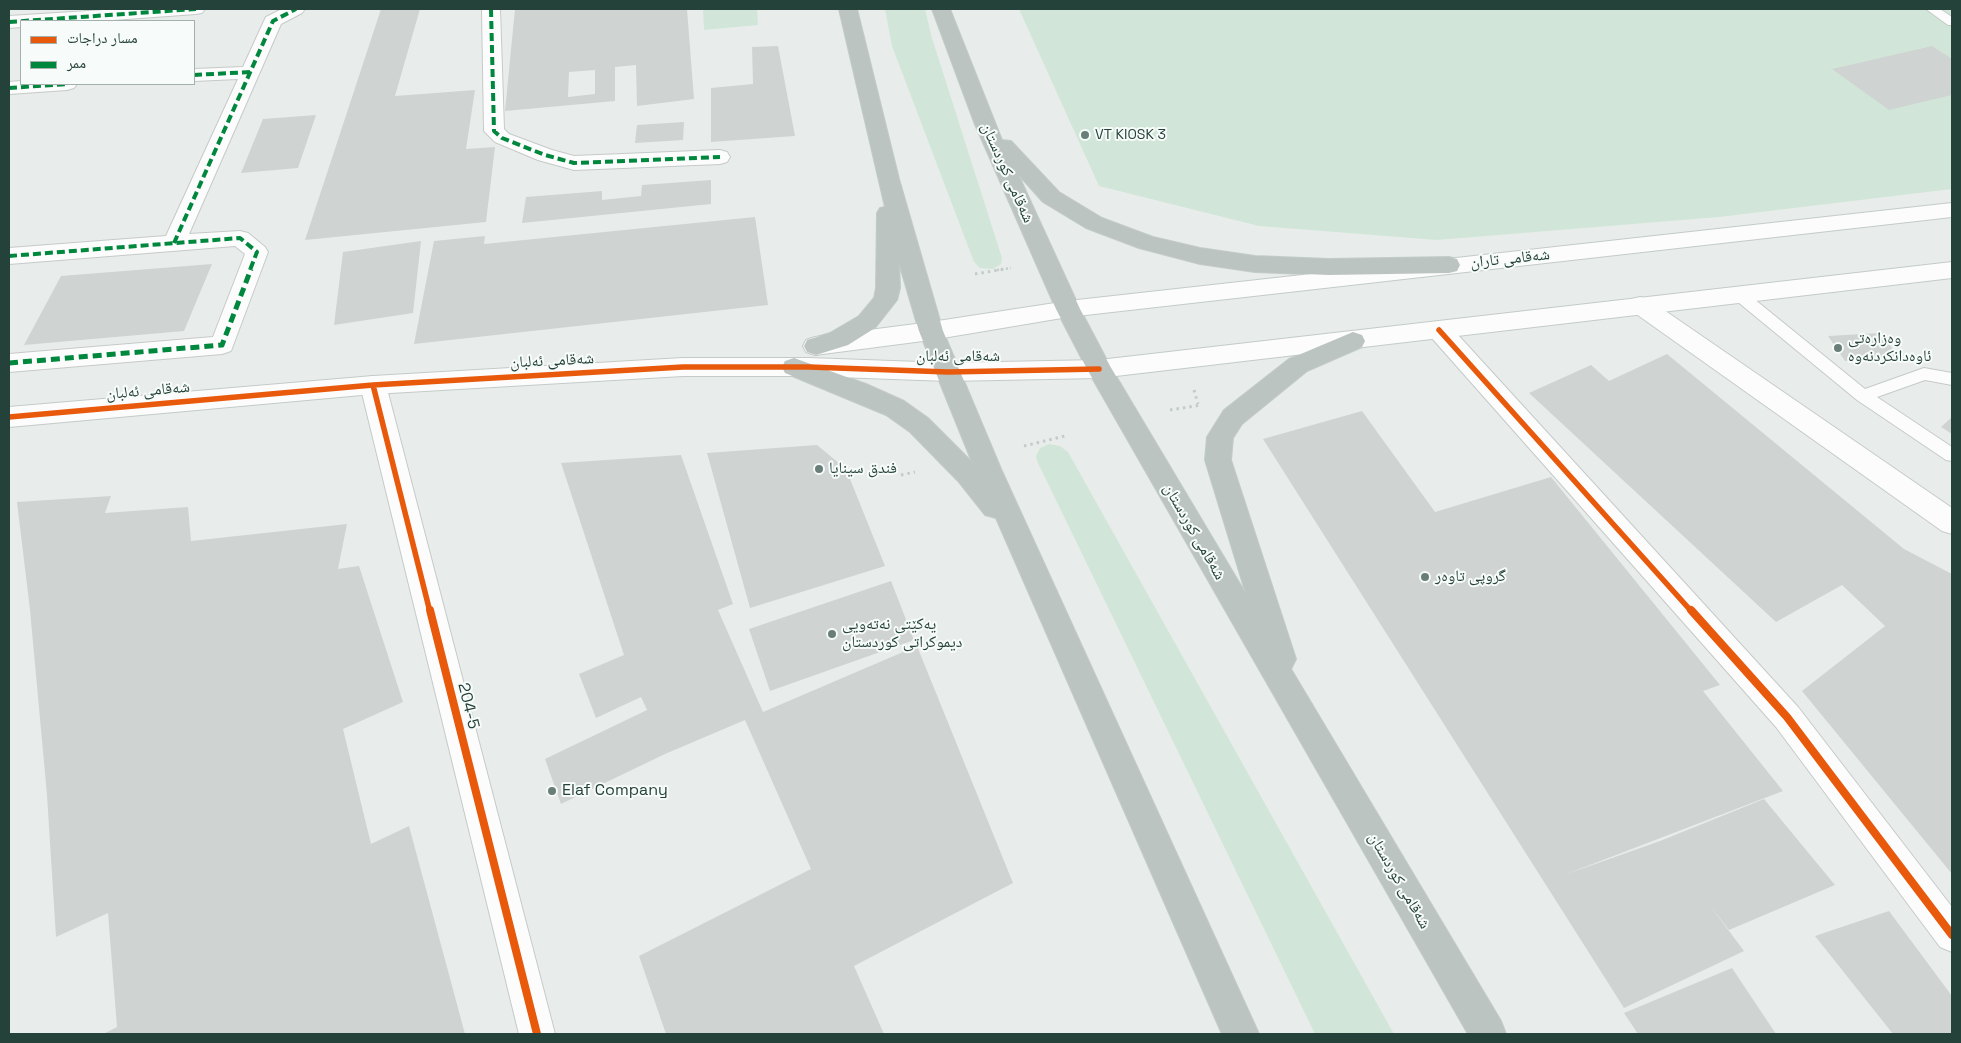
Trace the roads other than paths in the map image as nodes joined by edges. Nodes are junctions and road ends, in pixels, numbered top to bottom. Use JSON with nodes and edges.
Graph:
{"nodes":[{"id":1,"x":196,"y":9,"type":"edge"},
{"id":2,"x":296,"y":9,"type":"edge"},
{"id":3,"x":491,"y":9,"type":"edge"},
{"id":4,"x":848,"y":9,"type":"edge"},
{"id":5,"x":941,"y":9,"type":"edge"},
{"id":6,"x":1932,"y":9,"type":"edge"},
{"id":7,"x":38,"y":20,"type":"edge"},
{"id":8,"x":1952,"y":22,"type":"edge"},
{"id":9,"x":251,"y":72,"type":"junction"},
{"id":10,"x":195,"y":75,"type":"edge"},
{"id":11,"x":52,"y":85,"type":"edge"},
{"id":12,"x":9,"y":88,"type":"edge"},
{"id":13,"x":984,"y":122,"type":"junction"},
{"id":14,"x":720,"y":157,"type":"dead end"},
{"id":15,"x":888,"y":179,"type":"junction"},
{"id":16,"x":1943,"y":211,"type":"edge"},
{"id":17,"x":1952,"y":230,"type":"edge"},
{"id":18,"x":174,"y":243,"type":"junction"},
{"id":19,"x":9,"y":256,"type":"edge"},
{"id":20,"x":1449,"y":265,"type":"junction"},
{"id":21,"x":1952,"y":270,"type":"edge"},
{"id":22,"x":1738,"y":294,"type":"junction"},
{"id":23,"x":1640,"y":305,"type":"junction"},
{"id":24,"x":1068,"y":309,"type":"junction"},
{"id":25,"x":1439,"y":330,"type":"junction"},
{"id":26,"x":932,"y":332,"type":"junction"},
{"id":27,"x":1353,"y":341,"type":"junction"},
{"id":28,"x":816,"y":346,"type":"junction"},
{"id":29,"x":9,"y":363,"type":"edge"},
{"id":30,"x":683,"y":367,"type":"junction"},
{"id":31,"x":794,"y":367,"type":"junction"},
{"id":32,"x":1099,"y":369,"type":"junction"},
{"id":33,"x":948,"y":372,"type":"junction"},
{"id":34,"x":1952,"y":379,"type":"edge"},
{"id":35,"x":372,"y":385,"type":"junction"},
{"id":36,"x":1863,"y":396,"type":"junction"},
{"id":37,"x":9,"y":417,"type":"edge"},
{"id":38,"x":1952,"y":455,"type":"edge"},
{"id":39,"x":1952,"y":523,"type":"edge"},
{"id":40,"x":1040,"y":585,"type":"junction"},
{"id":41,"x":1297,"y":708,"type":"junction"},
{"id":42,"x":1952,"y":935,"type":"edge"},
{"id":43,"x":537,"y":1034,"type":"edge"},
{"id":44,"x":1241,"y":1034,"type":"edge"},
{"id":45,"x":1488,"y":1034,"type":"edge"}],
"edges":[{"from":1,"to":7,"type":"street"},
{"from":2,"to":9,"type":"street"},
{"from":3,"to":14,"type":"street"},
{"from":4,"to":15,"type":"highway"},
{"from":5,"to":13,"type":"highway","name":"شەقامی کوردستان"},
{"from":6,"to":8,"type":"lane"},
{"from":9,"to":10,"type":"street"},
{"from":9,"to":18,"type":"street"},
{"from":11,"to":12,"type":"street"},
{"from":13,"to":20,"type":"highway"},
{"from":13,"to":24,"type":"highway","name":"شەقامی کوردستان"},
{"from":15,"to":26,"type":"highway"},
{"from":15,"to":28,"type":"highway"},
{"from":16,"to":17,"type":"street"},
{"from":16,"to":20,"type":"street","name":"شەقامی تاران"},
{"from":18,"to":19,"type":"street"},
{"from":18,"to":29,"type":"street"},
{"from":20,"to":24,"type":"street","name":"شەقامی تاران"},
{"from":21,"to":22,"type":"street"},
{"from":22,"to":23,"type":"street"},
{"from":22,"to":36,"type":"lane"},
{"from":23,"to":25,"type":"street"},
{"from":23,"to":39,"type":"street"},
{"from":24,"to":26,"type":"street","name":"شەقامی ئەلبان"},
{"from":24,"to":32,"type":"highway","name":"شەقامی کوردستان"},
{"from":25,"to":27,"type":"street"},
{"from":25,"to":42,"type":"street"},
{"from":26,"to":28,"type":"street","name":"شەقامی ئەلبان"},
{"from":26,"to":33,"type":"highway"},
{"from":27,"to":32,"type":"street"},
{"from":27,"to":41,"type":"highway"},
{"from":28,"to":30,"type":"street","name":"شەقامی ئەلبان"},
{"from":30,"to":31,"type":"street","name":"شەقامی ئەلبان"},
{"from":30,"to":35,"type":"street","name":"شەقامی ئەلبان"},
{"from":31,"to":33,"type":"street","name":"شەقامی ئەلبان"},
{"from":31,"to":40,"type":"highway"},
{"from":32,"to":33,"type":"street","name":"شەقامی ئەلبان"},
{"from":32,"to":41,"type":"highway","name":"شەقامی کوردستان"},
{"from":33,"to":40,"type":"highway"},
{"from":34,"to":36,"type":"lane"},
{"from":35,"to":37,"type":"street","name":"شەقامی ئەلبان"},
{"from":35,"to":43,"type":"street","name":"204-5"},
{"from":36,"to":38,"type":"lane"},
{"from":40,"to":44,"type":"highway"},
{"from":41,"to":45,"type":"highway","name":"شەقامی کوردستان"}]}
